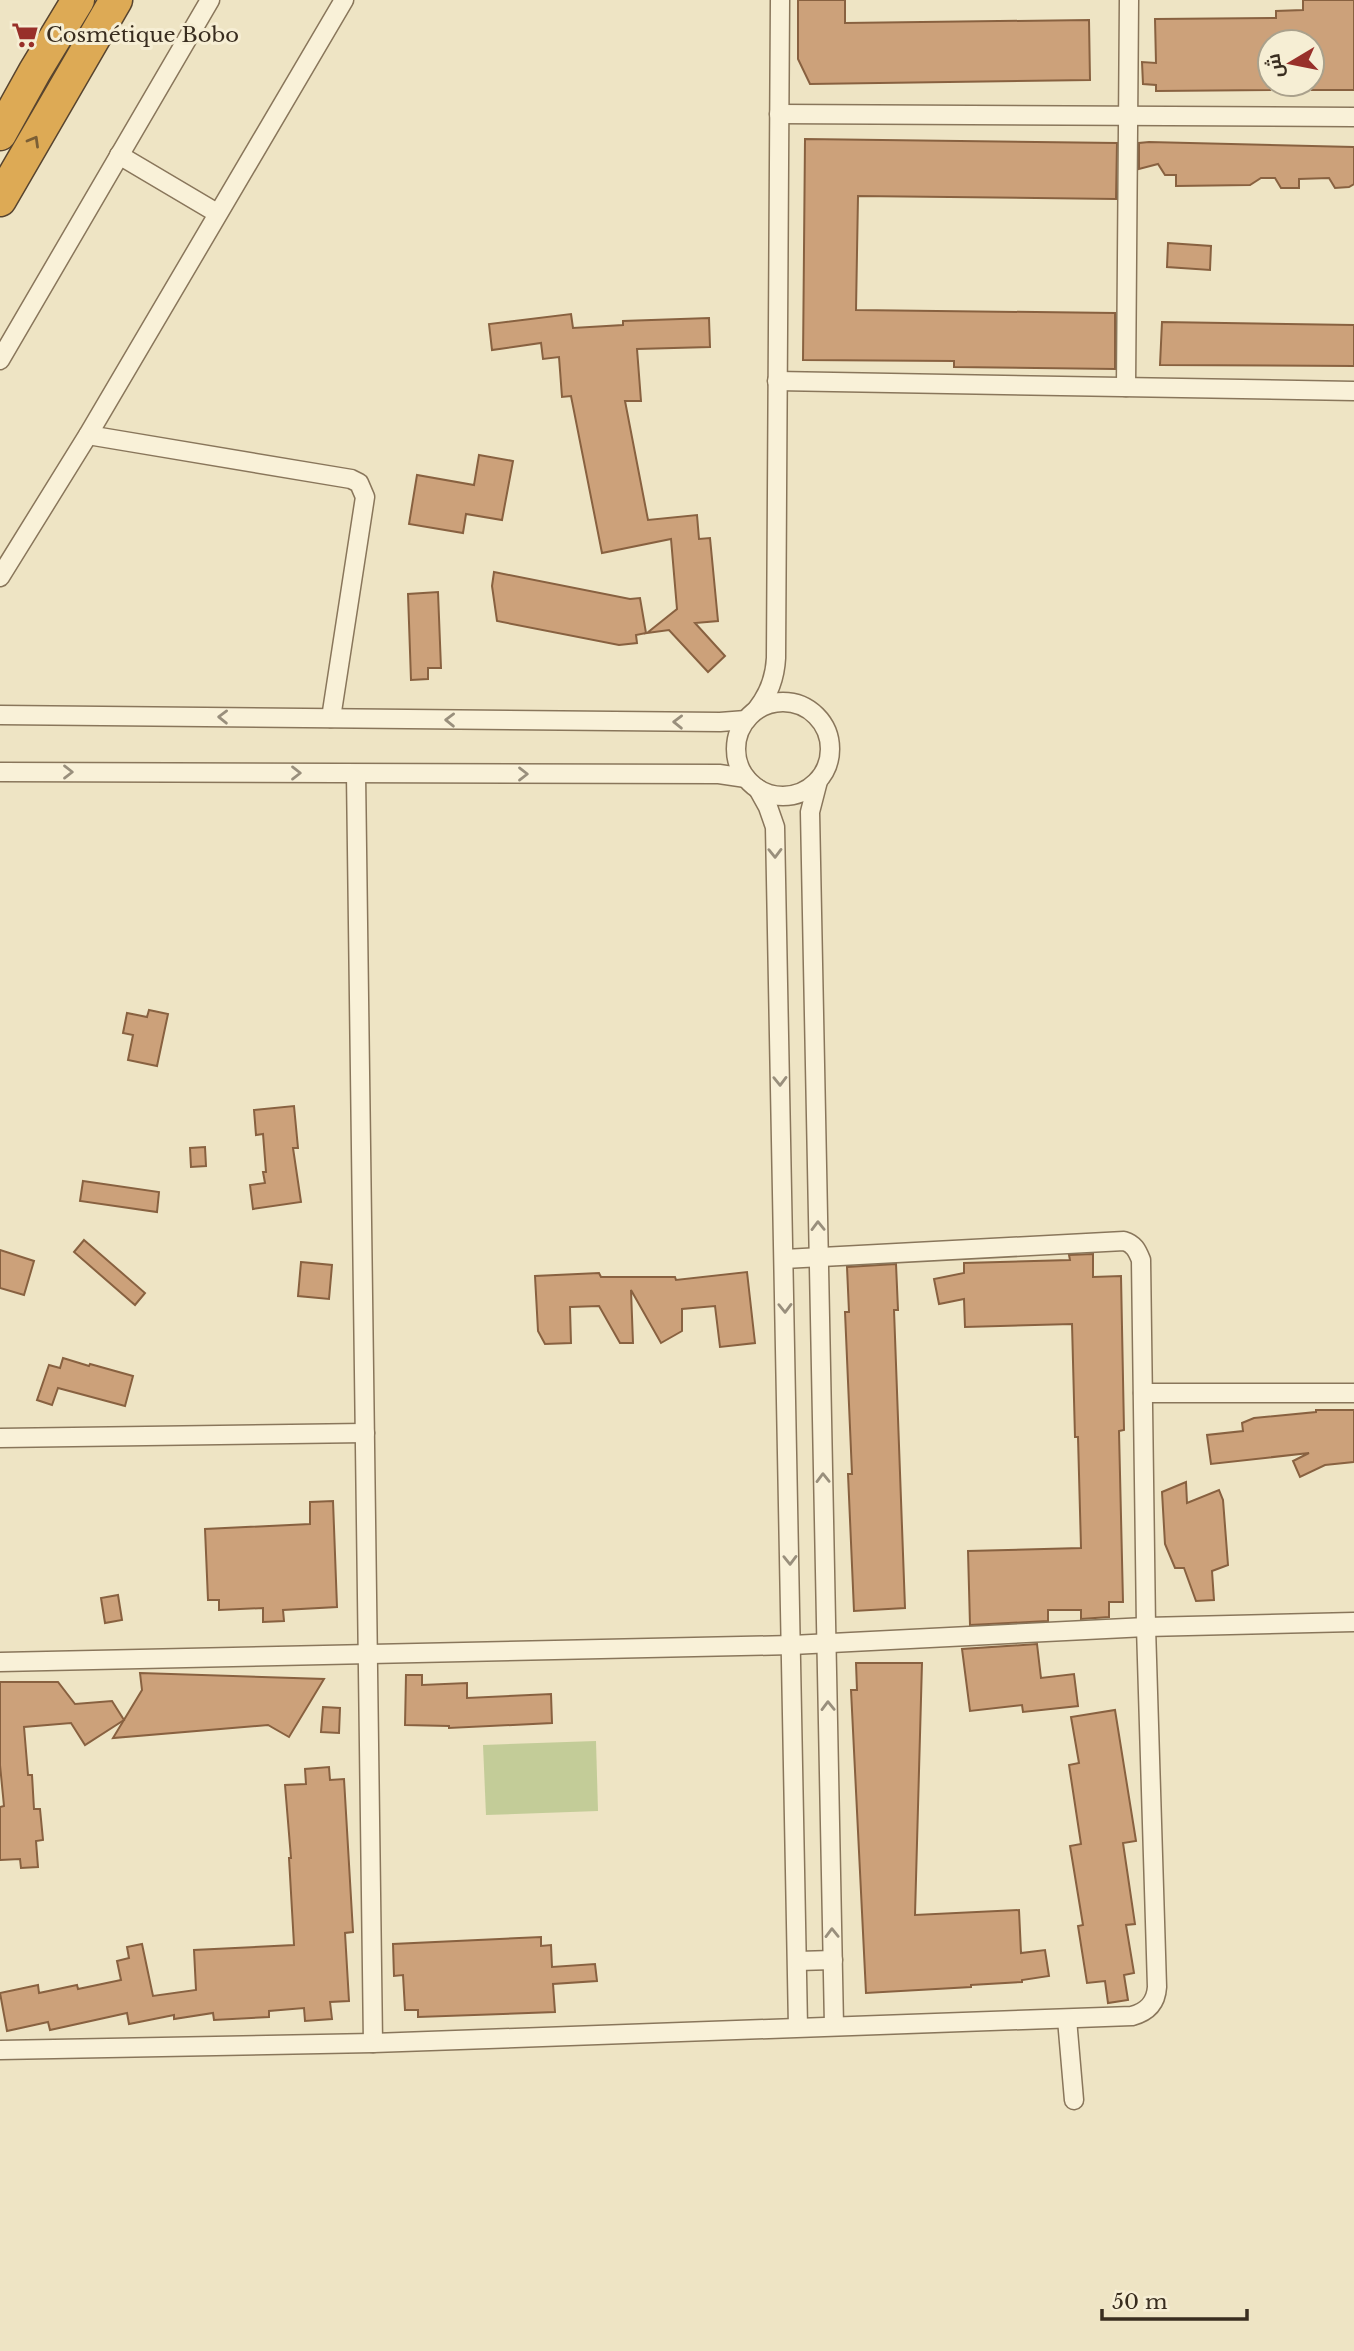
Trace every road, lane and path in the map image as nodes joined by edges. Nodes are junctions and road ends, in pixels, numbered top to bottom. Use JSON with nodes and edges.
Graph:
{"nodes":[{"id":1,"x":78,"y":0,"type":"edge"},
{"id":2,"x":116,"y":0,"type":"edge"},
{"id":3,"x":210,"y":0,"type":"edge"},
{"id":4,"x":344,"y":0,"type":"edge"},
{"id":5,"x":780,"y":0,"type":"edge"},
{"id":6,"x":1129,"y":0,"type":"edge"},
{"id":7,"x":779,"y":114,"type":"junction"},
{"id":8,"x":1128,"y":117,"type":"junction"},
{"id":9,"x":1354,"y":117,"type":"edge"},
{"id":10,"x":0,"y":134,"type":"edge"},
{"id":11,"x":119,"y":155,"type":"junction"},
{"id":12,"x":0,"y":200,"type":"edge"},
{"id":13,"x":217,"y":213,"type":"junction"},
{"id":14,"x":0,"y":360,"type":"edge"},
{"id":15,"x":778,"y":381,"type":"junction"},
{"id":16,"x":1126,"y":387,"type":"junction"},
{"id":17,"x":1354,"y":391,"type":"edge"},
{"id":18,"x":89,"y":435,"type":"junction"},
{"id":19,"x":0,"y":577,"type":"edge"},
{"id":20,"x":776,"y":658,"type":"junction"},
{"id":21,"x":800,"y":704,"type":"junction"},
{"id":22,"x":751,"y":714,"type":"junction"},
{"id":23,"x":0,"y":715,"type":"edge"},
{"id":24,"x":331,"y":718,"type":"junction"},
{"id":25,"x":0,"y":772,"type":"edge"},
{"id":26,"x":356,"y":774,"type":"junction"},
{"id":27,"x":818,"y":781,"type":"junction"},
{"id":28,"x":752,"y":784,"type":"junction"},
{"id":29,"x":819,"y":1257,"type":"junction"},
{"id":30,"x":784,"y":1259,"type":"junction"},
{"id":31,"x":1143,"y":1393,"type":"junction"},
{"id":32,"x":1354,"y":1393,"type":"edge"},
{"id":33,"x":365,"y":1433,"type":"junction"},
{"id":34,"x":0,"y":1438,"type":"edge"},
{"id":35,"x":1354,"y":1622,"type":"edge"},
{"id":36,"x":1146,"y":1627,"type":"junction"},
{"id":37,"x":827,"y":1644,"type":"junction"},
{"id":38,"x":792,"y":1645,"type":"junction"},
{"id":39,"x":368,"y":1654,"type":"junction"},
{"id":40,"x":0,"y":1662,"type":"edge"},
{"id":41,"x":833,"y":1960,"type":"junction"},
{"id":42,"x":798,"y":1961,"type":"junction"},
{"id":43,"x":1067,"y":2019,"type":"junction"},
{"id":44,"x":834,"y":2026,"type":"junction"},
{"id":45,"x":798,"y":2027,"type":"junction"},
{"id":46,"x":373,"y":2043,"type":"junction"},
{"id":47,"x":0,"y":2050,"type":"edge"},
{"id":48,"x":1074,"y":2100,"type":"dead end"}],
"edges":[{"from":1,"to":10,"type":"highway"},
{"from":12,"to":2,"type":"highway","one_way":true},
{"from":3,"to":11,"type":"street"},
{"from":4,"to":13,"type":"street"},
{"from":5,"to":7,"type":"street"},
{"from":6,"to":8,"type":"street"},
{"from":7,"to":8,"type":"street"},
{"from":7,"to":15,"type":"street"},
{"from":8,"to":9,"type":"street"},
{"from":8,"to":16,"type":"street"},
{"from":11,"to":13,"type":"street"},
{"from":11,"to":14,"type":"street"},
{"from":13,"to":18,"type":"street"},
{"from":15,"to":16,"type":"street"},
{"from":15,"to":20,"type":"street"},
{"from":16,"to":17,"type":"street"},
{"from":18,"to":19,"type":"street"},
{"from":18,"to":24,"type":"street"},
{"from":20,"to":21,"type":"street"},
{"from":20,"to":22,"type":"street"},
{"from":21,"to":22,"type":"street"},
{"from":21,"to":27,"type":"street"},
{"from":22,"to":24,"type":"street","one_way":true},
{"from":22,"to":28,"type":"street"},
{"from":24,"to":23,"type":"street","one_way":true},
{"from":25,"to":26,"type":"street","one_way":true},
{"from":26,"to":28,"type":"street","one_way":true},
{"from":26,"to":33,"type":"street"},
{"from":27,"to":28,"type":"street"},
{"from":29,"to":27,"type":"street","one_way":true},
{"from":28,"to":30,"type":"street","one_way":true},
{"from":29,"to":30,"type":"street"},
{"from":29,"to":31,"type":"street"},
{"from":37,"to":29,"type":"street","one_way":true},
{"from":30,"to":38,"type":"street","one_way":true},
{"from":31,"to":32,"type":"street"},
{"from":31,"to":36,"type":"street"},
{"from":33,"to":34,"type":"street"},
{"from":33,"to":39,"type":"street"},
{"from":35,"to":36,"type":"street"},
{"from":36,"to":37,"type":"street"},
{"from":36,"to":43,"type":"street"},
{"from":37,"to":38,"type":"street"},
{"from":41,"to":37,"type":"street","one_way":true},
{"from":38,"to":39,"type":"street"},
{"from":38,"to":42,"type":"street"},
{"from":39,"to":40,"type":"street"},
{"from":39,"to":46,"type":"street"},
{"from":41,"to":42,"type":"street"},
{"from":41,"to":44,"type":"street"},
{"from":42,"to":45,"type":"street"},
{"from":43,"to":44,"type":"street"},
{"from":43,"to":48,"type":"street"},
{"from":44,"to":45,"type":"street"},
{"from":45,"to":46,"type":"street"},
{"from":46,"to":47,"type":"street"}]}
